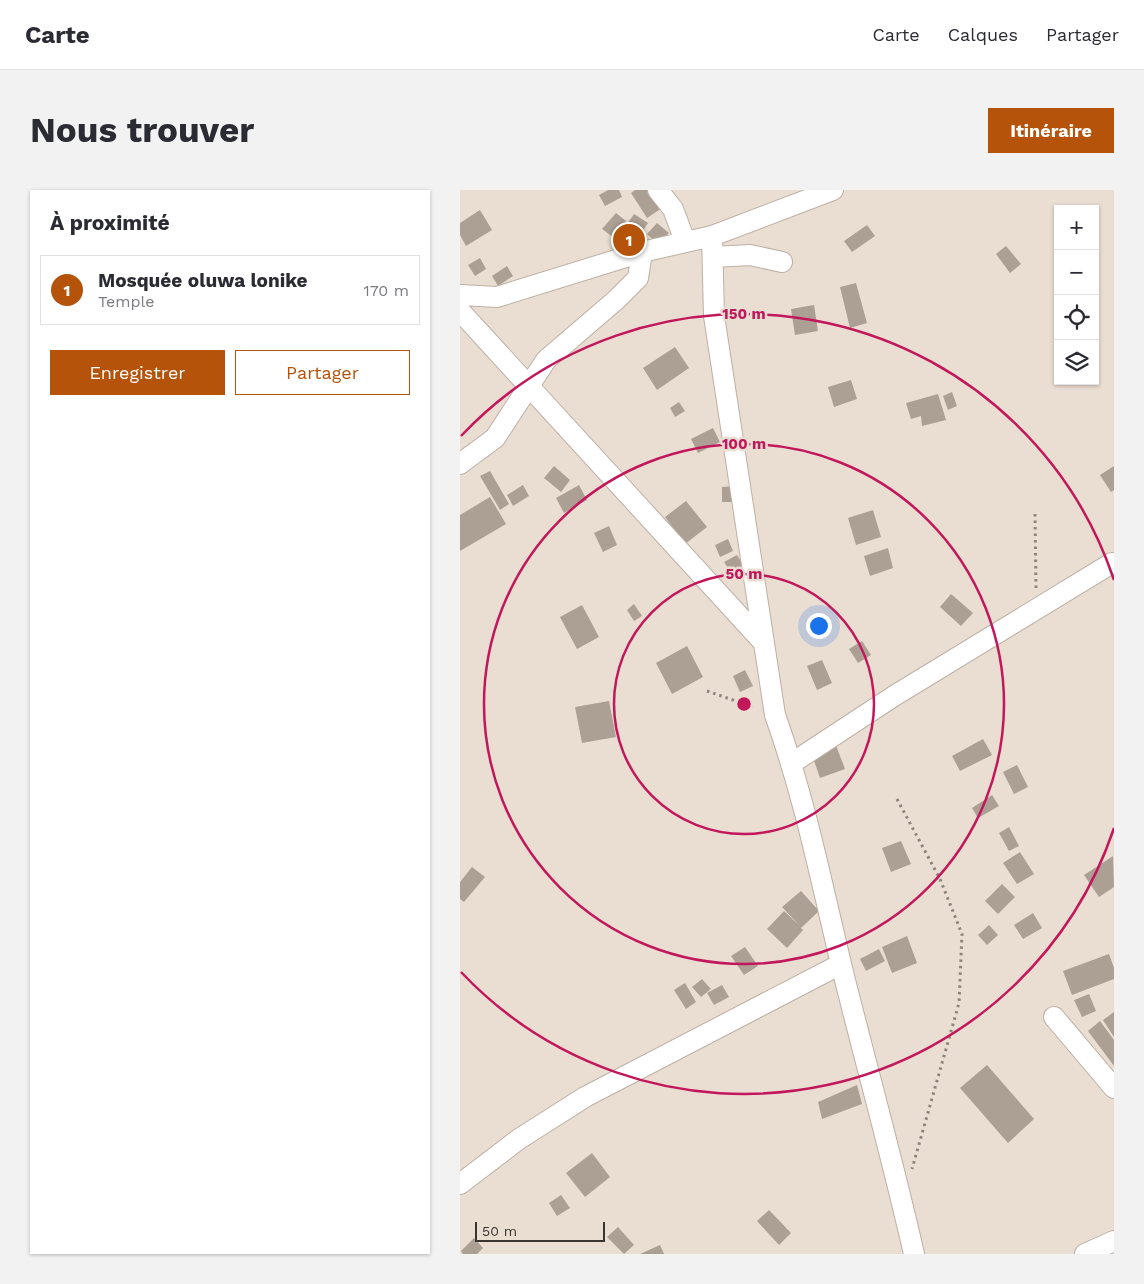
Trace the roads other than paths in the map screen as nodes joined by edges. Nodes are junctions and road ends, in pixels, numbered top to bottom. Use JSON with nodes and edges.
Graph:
{"nodes":[{"id":1,"x":658,"y":190,"type":"edge"},
{"id":2,"x":819,"y":192,"type":"edge"},
{"id":3,"x":712,"y":236,"type":"junction"},
{"id":4,"x":685,"y":241,"type":"junction"},
{"id":5,"x":642,"y":252,"type":"junction"},
{"id":6,"x":713,"y":257,"type":"junction"},
{"id":7,"x":782,"y":262,"type":"dead end"},
{"id":8,"x":460,"y":295,"type":"edge"},
{"id":9,"x":460,"y":311,"type":"edge"},
{"id":10,"x":529,"y":388,"type":"junction"},
{"id":11,"x":460,"y":464,"type":"edge"},
{"id":12,"x":1112,"y":563,"type":"dead end"},
{"id":13,"x":764,"y":643,"type":"junction"},
{"id":14,"x":792,"y":763,"type":"junction"},
{"id":15,"x":841,"y":964,"type":"junction"},
{"id":16,"x":1054,"y":1017,"type":"dead end"},
{"id":17,"x":1114,"y":1088,"type":"edge"},
{"id":18,"x":460,"y":1184,"type":"edge"},
{"id":19,"x":1114,"y":1242,"type":"edge"},
{"id":20,"x":914,"y":1254,"type":"edge"},
{"id":21,"x":1085,"y":1254,"type":"edge"}],
"edges":[{"from":1,"to":4,"type":"street"},
{"from":2,"to":3,"type":"street"},
{"from":3,"to":4,"type":"street"},
{"from":3,"to":6,"type":"street"},
{"from":4,"to":5,"type":"street"},
{"from":5,"to":8,"type":"street"},
{"from":5,"to":10,"type":"street"},
{"from":6,"to":7,"type":"street"},
{"from":6,"to":13,"type":"street"},
{"from":9,"to":10,"type":"street"},
{"from":10,"to":11,"type":"street"},
{"from":10,"to":13,"type":"street"},
{"from":12,"to":14,"type":"street"},
{"from":13,"to":14,"type":"street"},
{"from":14,"to":15,"type":"street"},
{"from":15,"to":18,"type":"street"},
{"from":15,"to":20,"type":"street"},
{"from":16,"to":17,"type":"street"},
{"from":19,"to":21,"type":"street"}]}
